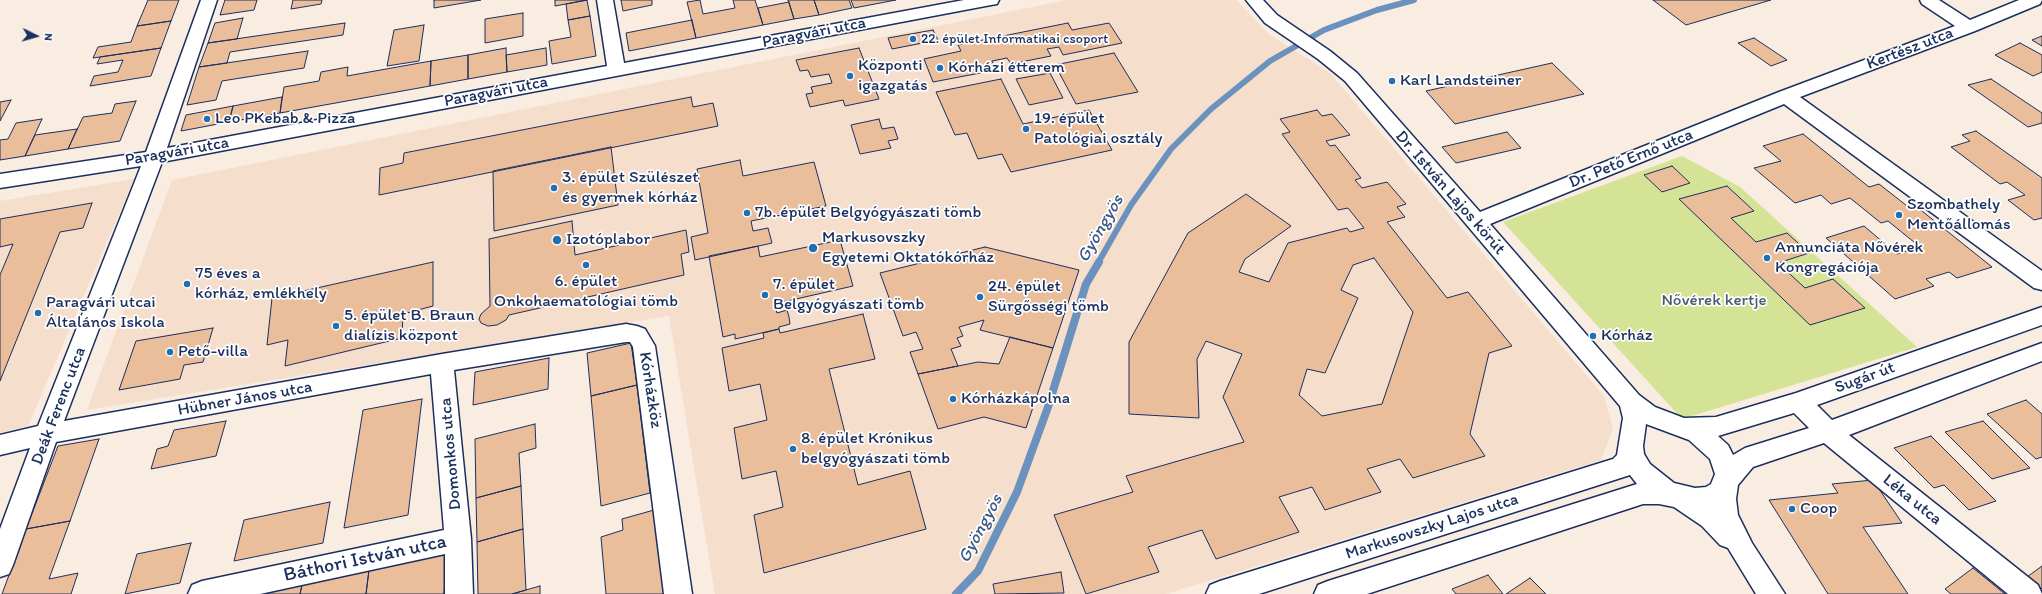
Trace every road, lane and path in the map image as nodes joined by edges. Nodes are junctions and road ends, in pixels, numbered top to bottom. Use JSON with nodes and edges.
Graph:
{"nodes":[{"id":1,"x":209,"y":0,"type":"edge"},
{"id":2,"x":605,"y":0,"type":"edge"},
{"id":3,"x":991,"y":0,"type":"edge"},
{"id":4,"x":1254,"y":0,"type":"edge"},
{"id":5,"x":1928,"y":0,"type":"edge"},
{"id":6,"x":2034,"y":0,"type":"edge"},
{"id":7,"x":1969,"y":27,"type":"junction"},
{"id":8,"x":616,"y":69,"type":"junction"},
{"id":9,"x":1786,"y":96,"type":"junction"},
{"id":10,"x":154,"y":157,"type":"junction"},
{"id":11,"x":0,"y":181,"type":"edge"},
{"id":12,"x":1476,"y":222,"type":"junction"},
{"id":13,"x":2042,"y":282,"type":"edge"},
{"id":14,"x":2042,"y":316,"type":"edge"},
{"id":15,"x":2042,"y":352,"type":"edge"},
{"id":16,"x":442,"y":363,"type":"junction"},
{"id":17,"x":1631,"y":402,"type":"junction"},
{"id":18,"x":1798,"y":402,"type":"junction"},
{"id":19,"x":1677,"y":425,"type":"junction"},
{"id":20,"x":1828,"y":432,"type":"junction"},
{"id":21,"x":48,"y":434,"type":"junction"},
{"id":22,"x":1633,"y":441,"type":"junction"},
{"id":23,"x":0,"y":445,"type":"edge"},
{"id":24,"x":1726,"y":484,"type":"junction"},
{"id":25,"x":1680,"y":497,"type":"junction"},
{"id":26,"x":458,"y":539,"type":"junction"},
{"id":27,"x":1743,"y":551,"type":"junction"},
{"id":28,"x":0,"y":565,"type":"edge"},
{"id":29,"x":202,"y":594,"type":"edge"},
{"id":30,"x":459,"y":594,"type":"edge"},
{"id":31,"x":678,"y":594,"type":"edge"},
{"id":32,"x":1220,"y":594,"type":"edge"},
{"id":33,"x":1328,"y":594,"type":"edge"},
{"id":34,"x":1771,"y":594,"type":"edge"},
{"id":35,"x":2028,"y":594,"type":"edge"}],
"edges":[{"from":1,"to":10,"type":"street","name":"Deák Ferenc utca"},
{"from":2,"to":8,"type":"street"},
{"from":3,"to":8,"type":"street","name":"Paragvári utca"},
{"from":4,"to":12,"type":"street","name":"Dr. István Lajos körút"},
{"from":5,"to":7,"type":"street"},
{"from":6,"to":7,"type":"street","name":"Kertész utca"},
{"from":7,"to":9,"type":"street","name":"Kertész utca"},
{"from":8,"to":10,"type":"street","name":"Paragvári utca"},
{"from":9,"to":12,"type":"street","name":"Dr. Pető Ernő utca"},
{"from":9,"to":13,"type":"street"},
{"from":10,"to":11,"type":"street","name":"Paragvári utca"},
{"from":10,"to":21,"type":"street","name":"Deák Ferenc utca"},
{"from":12,"to":17,"type":"street","name":"Dr. István Lajos körút"},
{"from":14,"to":18,"type":"street","name":"Sugár út"},
{"from":15,"to":20,"type":"street"},
{"from":16,"to":21,"type":"street","name":"Hübner János utca"},
{"from":16,"to":26,"type":"street","name":"Domonkos utca"},
{"from":16,"to":31,"type":"street","name":"Kórházköz"},
{"from":17,"to":19,"type":"street","name":"Dr. István Lajos körút"},
{"from":17,"to":22,"type":"street","name":"Dr. István Lajos körút"},
{"from":18,"to":19,"type":"street","name":"Sugár út"},
{"from":18,"to":20,"type":"street","name":"Léka utca"},
{"from":19,"to":22,"type":"street"},
{"from":19,"to":24,"type":"street","name":"Dr. István Lajos körút"},
{"from":20,"to":24,"type":"street"},
{"from":20,"to":35,"type":"street","name":"Léka utca"},
{"from":21,"to":23,"type":"street","name":"Hübner János utca"},
{"from":21,"to":28,"type":"street","name":"Deák Ferenc utca"},
{"from":22,"to":25,"type":"street","name":"Dr. István Lajos körút"},
{"from":22,"to":32,"type":"street","name":"Markusovszky Lajos utca"},
{"from":24,"to":25,"type":"street","name":"Dr. István Lajos körút"},
{"from":24,"to":27,"type":"street","name":"Dr. István Lajos körút"},
{"from":25,"to":27,"type":"street","name":"Dr. István Lajos körút"},
{"from":25,"to":33,"type":"street","name":"Markusovszky Lajos utca"},
{"from":26,"to":29,"type":"street","name":"Báthori István utca"},
{"from":26,"to":30,"type":"street","name":"Domonkos utca"},
{"from":27,"to":34,"type":"street"}]}
